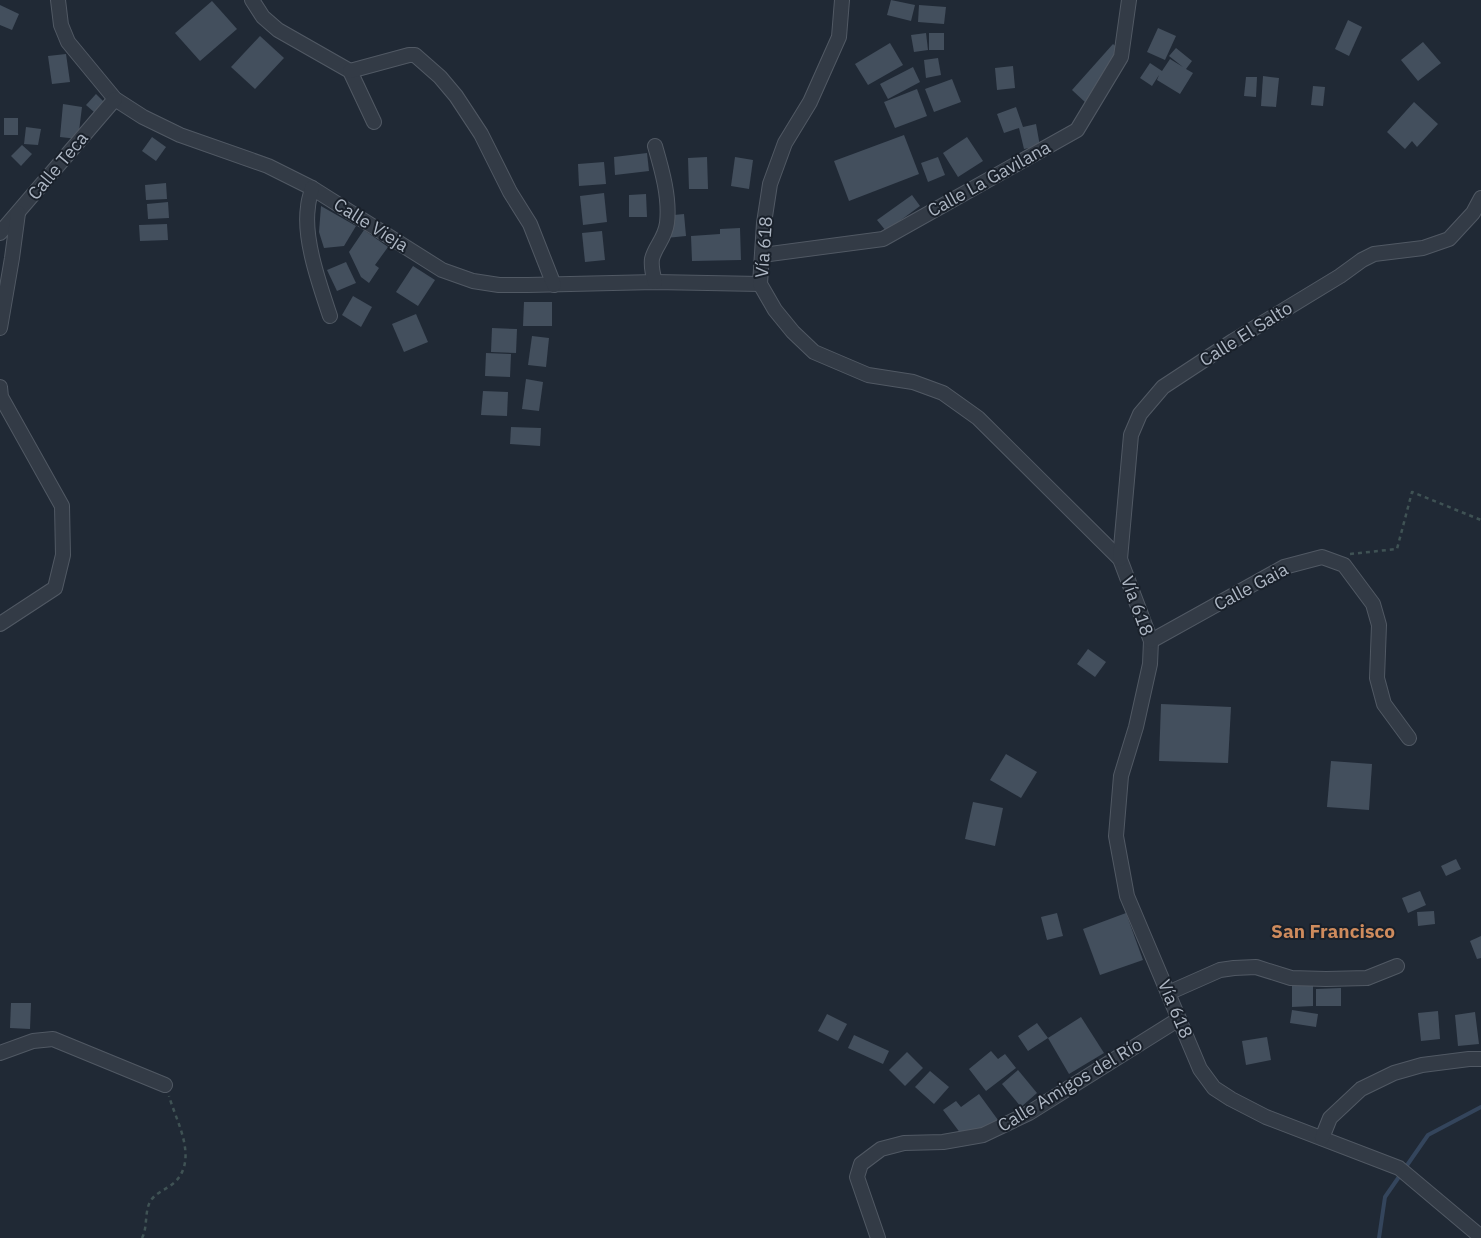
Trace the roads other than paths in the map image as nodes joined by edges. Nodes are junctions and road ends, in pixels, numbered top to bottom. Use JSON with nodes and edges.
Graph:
{"nodes":[{"id":1,"x":58,"y":0,"type":"edge"},
{"id":2,"x":252,"y":0,"type":"edge"},
{"id":3,"x":842,"y":0,"type":"edge"},
{"id":4,"x":1129,"y":0,"type":"edge"},
{"id":5,"x":350,"y":71,"type":"junction"},
{"id":6,"x":115,"y":99,"type":"junction"},
{"id":7,"x":374,"y":122,"type":"dead end"},
{"id":8,"x":656,"y":146,"type":"dead end"},
{"id":9,"x":312,"y":188,"type":"junction"},
{"id":10,"x":1481,"y":198,"type":"edge"},
{"id":11,"x":18,"y":213,"type":"junction"},
{"id":12,"x":0,"y":233,"type":"edge"},
{"id":13,"x":762,"y":255,"type":"junction"},
{"id":14,"x":655,"y":282,"type":"junction"},
{"id":15,"x":760,"y":284,"type":"junction"},
{"id":16,"x":554,"y":285,"type":"junction"},
{"id":17,"x":330,"y":316,"type":"dead end"},
{"id":18,"x":0,"y":328,"type":"edge"},
{"id":19,"x":0,"y":387,"type":"edge"},
{"id":20,"x":1120,"y":559,"type":"junction"},
{"id":21,"x":0,"y":624,"type":"edge"},
{"id":22,"x":1151,"y":641,"type":"junction"},
{"id":23,"x":1408,"y":738,"type":"dead end"},
{"id":24,"x":1397,"y":966,"type":"dead end"},
{"id":25,"x":1168,"y":993,"type":"junction"},
{"id":26,"x":1178,"y":1019,"type":"junction"},
{"id":27,"x":0,"y":1053,"type":"edge"},
{"id":28,"x":1481,"y":1059,"type":"edge"},
{"id":29,"x":165,"y":1084,"type":"road end"},
{"id":30,"x":1322,"y":1138,"type":"junction"},
{"id":31,"x":1481,"y":1237,"type":"edge"},
{"id":32,"x":878,"y":1238,"type":"edge"}],
"edges":[{"from":1,"to":6,"type":"street","name":"Calle Vieja"},
{"from":2,"to":5,"type":"street"},
{"from":3,"to":13,"type":"street","name":"Vía 618"},
{"from":4,"to":13,"type":"street","name":"Calle La Gavilana"},
{"from":5,"to":7,"type":"street"},
{"from":5,"to":16,"type":"street"},
{"from":6,"to":9,"type":"street","name":"Calle Vieja"},
{"from":6,"to":11,"type":"street","name":"Calle Teca"},
{"from":8,"to":14,"type":"street"},
{"from":9,"to":16,"type":"street","name":"Calle Vieja"},
{"from":9,"to":17,"type":"street"},
{"from":10,"to":20,"type":"street","name":"Calle El Salto"},
{"from":11,"to":12,"type":"street","name":"Calle Teca"},
{"from":11,"to":18,"type":"street"},
{"from":13,"to":15,"type":"street","name":"Vía 618"},
{"from":14,"to":15,"type":"street","name":"Calle Vieja"},
{"from":14,"to":16,"type":"street","name":"Calle Vieja"},
{"from":15,"to":20,"type":"street","name":"Vía 618"},
{"from":19,"to":21,"type":"street"},
{"from":20,"to":22,"type":"street","name":"Vía 618"},
{"from":22,"to":23,"type":"street","name":"Calle Gaia"},
{"from":22,"to":25,"type":"street","name":"Vía 618"},
{"from":24,"to":25,"type":"street"},
{"from":25,"to":26,"type":"street","name":"Vía 618"},
{"from":26,"to":30,"type":"street","name":"Vía 618"},
{"from":26,"to":32,"type":"street","name":"Calle Amigos del Río"},
{"from":27,"to":29,"type":"street"},
{"from":28,"to":30,"type":"street"},
{"from":30,"to":31,"type":"street","name":"Vía 618"}]}
